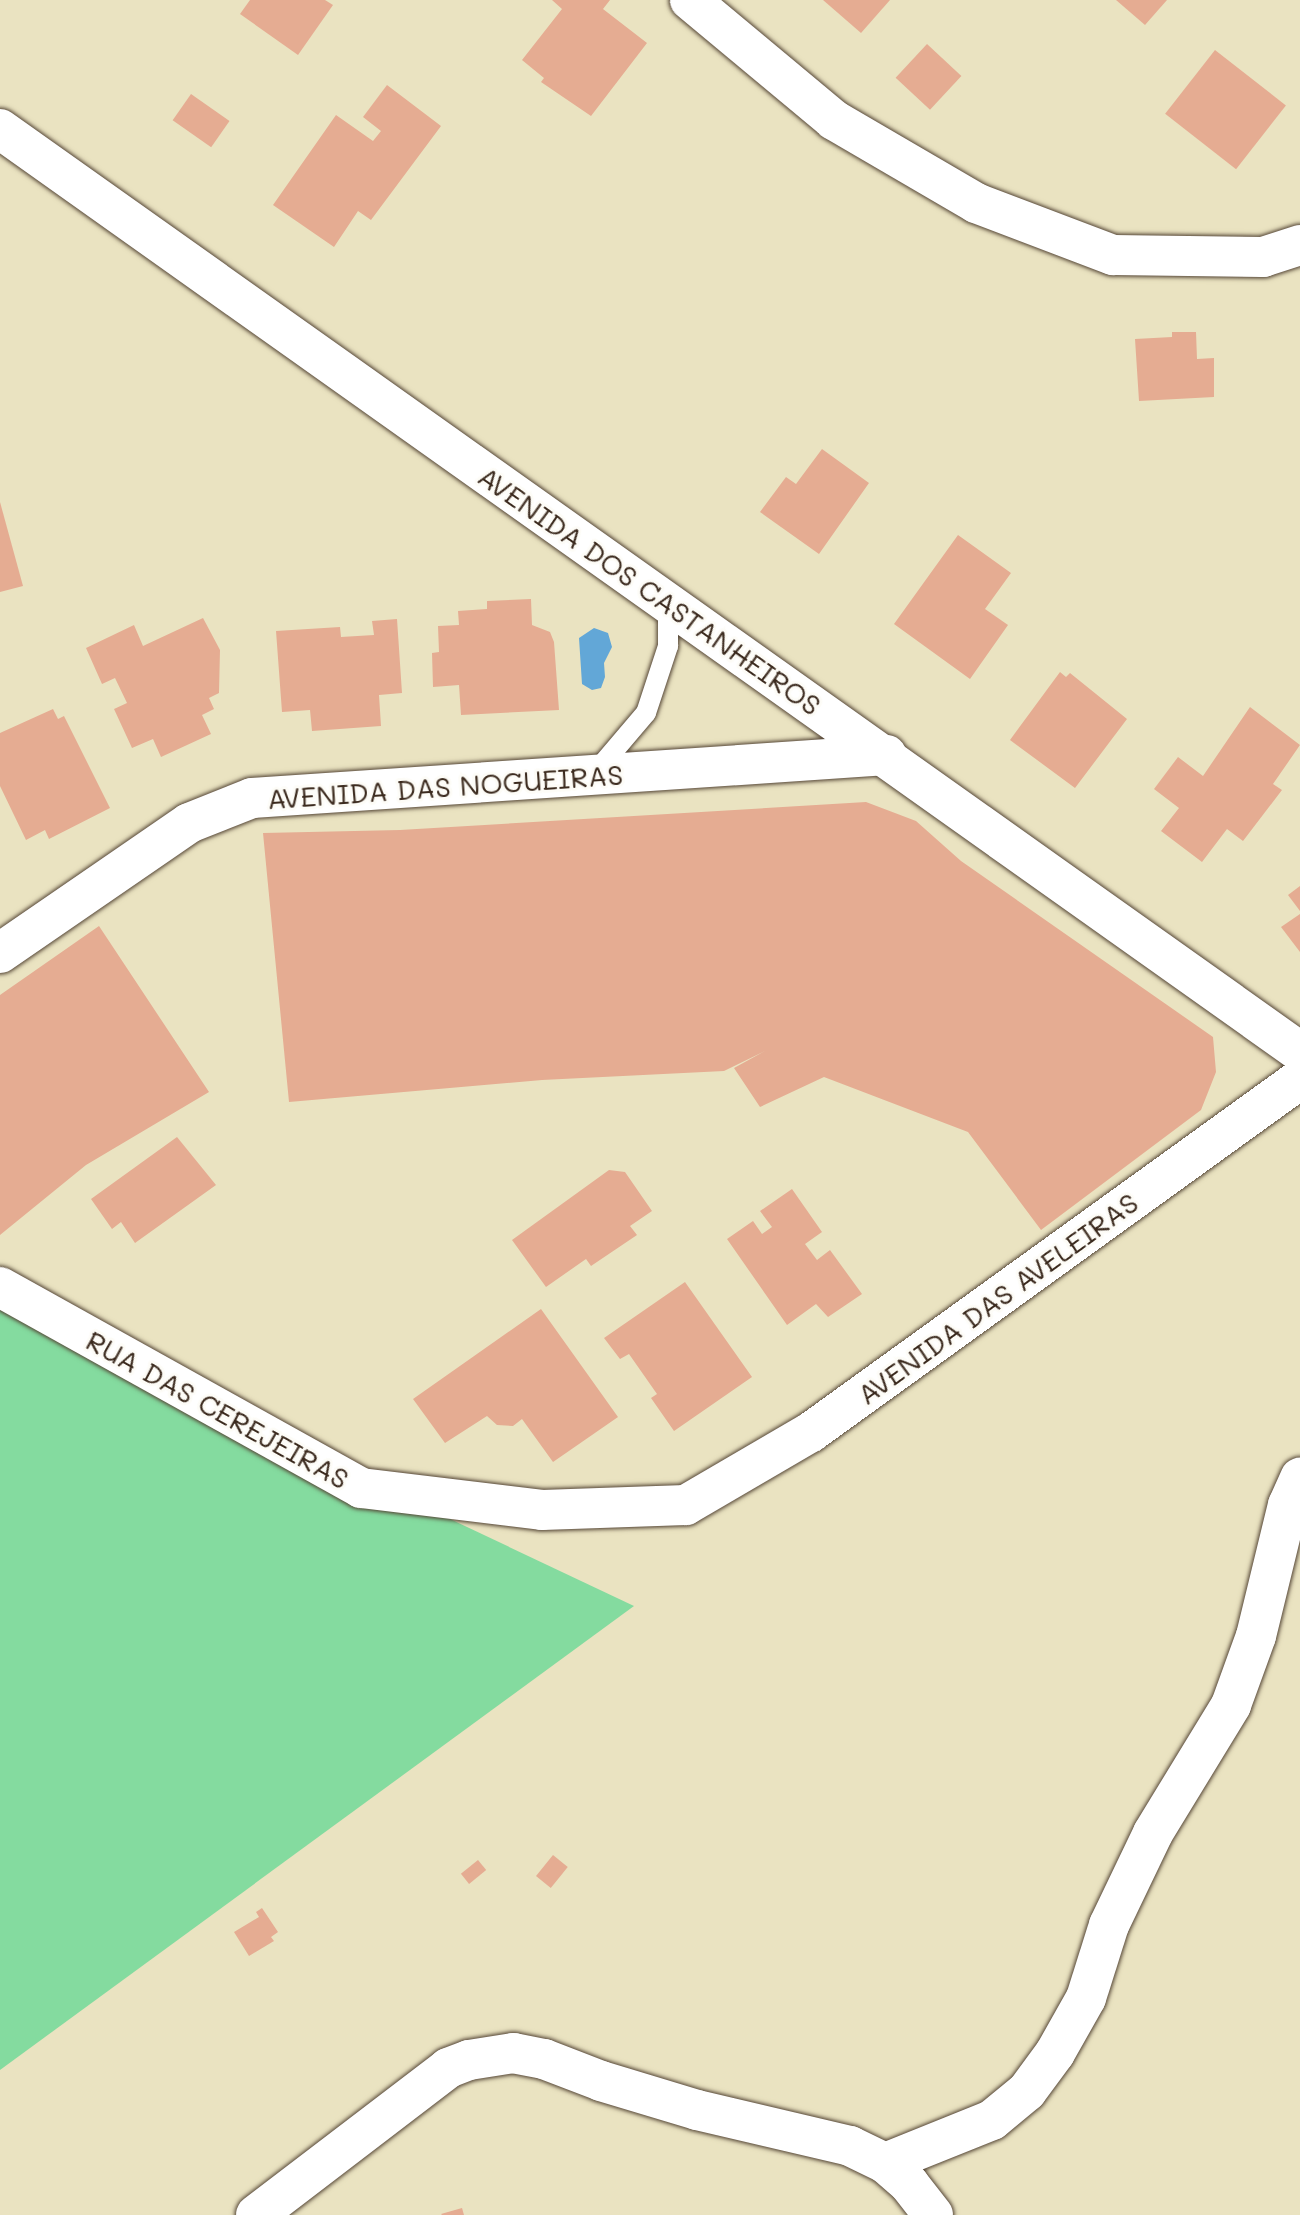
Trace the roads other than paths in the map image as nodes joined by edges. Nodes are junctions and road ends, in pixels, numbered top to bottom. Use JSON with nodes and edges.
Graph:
{"nodes":[{"id":1,"x":690,"y":0,"type":"edge"},
{"id":2,"x":0,"y":129,"type":"edge"},
{"id":3,"x":1300,"y":245,"type":"edge"},
{"id":4,"x":668,"y":604,"type":"junction"},
{"id":5,"x":887,"y":755,"type":"junction"},
{"id":6,"x":592,"y":776,"type":"junction"},
{"id":7,"x":0,"y":953,"type":"edge"},
{"id":8,"x":1300,"y":1052,"type":"edge"},
{"id":9,"x":1300,"y":1079,"type":"edge"},
{"id":10,"x":0,"y":1287,"type":"edge"},
{"id":11,"x":1300,"y":1478,"type":"edge"},
{"id":12,"x":686,"y":1505,"type":"joint"},
{"id":13,"x":885,"y":2163,"type":"junction"},
{"id":14,"x":256,"y":2215,"type":"edge"},
{"id":15,"x":933,"y":2215,"type":"edge"}],
"edges":[{"from":1,"to":3,"type":"street"},
{"from":2,"to":4,"type":"street","name":"AVENIDA DOS CASTANHEIROS"},
{"from":4,"to":5,"type":"street","name":"AVENIDA DOS CASTANHEIROS"},
{"from":4,"to":6,"type":"lane"},
{"from":5,"to":6,"type":"street","name":"AVENIDA DAS NOGUEIRAS"},
{"from":5,"to":8,"type":"street","name":"AVENIDA DOS CASTANHEIROS"},
{"from":6,"to":7,"type":"street","name":"AVENIDA DAS NOGUEIRAS"},
{"from":9,"to":12,"type":"street","name":"AVENIDA DAS AVELEIRAS"},
{"from":10,"to":12,"type":"street","name":"RUA DAS CEREJEIRAS"},
{"from":11,"to":13,"type":"street"},
{"from":13,"to":14,"type":"street"},
{"from":13,"to":15,"type":"street"}]}
